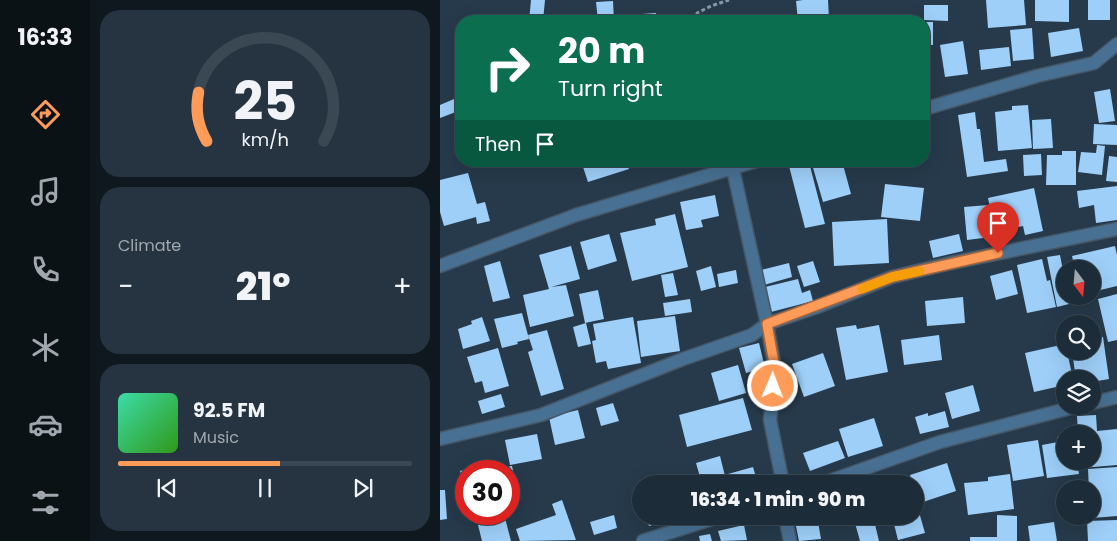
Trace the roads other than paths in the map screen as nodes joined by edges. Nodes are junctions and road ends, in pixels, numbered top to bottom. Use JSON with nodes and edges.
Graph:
{"nodes":[{"id":1,"x":1117,"y":44,"type":"edge"},
{"id":2,"x":930,"y":107,"type":"edge"},
{"id":3,"x":739,"y":167,"type":"edge"},
{"id":4,"x":733,"y":169,"type":"junction"},
{"id":5,"x":1117,"y":229,"type":"edge"},
{"id":6,"x":440,"y":266,"type":"edge"},
{"id":7,"x":767,"y":324,"type":"junction"},
{"id":8,"x":1117,"y":397,"type":"edge"},
{"id":9,"x":1101,"y":401,"type":"edge"},
{"id":10,"x":1056,"y":412,"type":"edge"},
{"id":11,"x":440,"y":439,"type":"edge"},
{"id":12,"x":781,"y":475,"type":"edge"},
{"id":13,"x":846,"y":475,"type":"edge"},
{"id":14,"x":693,"y":525,"type":"edge"},
{"id":15,"x":787,"y":525,"type":"edge"},
{"id":16,"x":643,"y":541,"type":"edge"},
{"id":17,"x":790,"y":541,"type":"edge"}],
"edges":[{"from":1,"to":2,"type":"street"},
{"from":3,"to":4,"type":"street"},
{"from":4,"to":6,"type":"street"},
{"from":4,"to":7,"type":"street"},
{"from":5,"to":7,"type":"street"},
{"from":7,"to":11,"type":"street"},
{"from":7,"to":12,"type":"street"},
{"from":8,"to":9,"type":"street"},
{"from":10,"to":13,"type":"street"},
{"from":14,"to":16,"type":"street"},
{"from":15,"to":17,"type":"street"}]}
